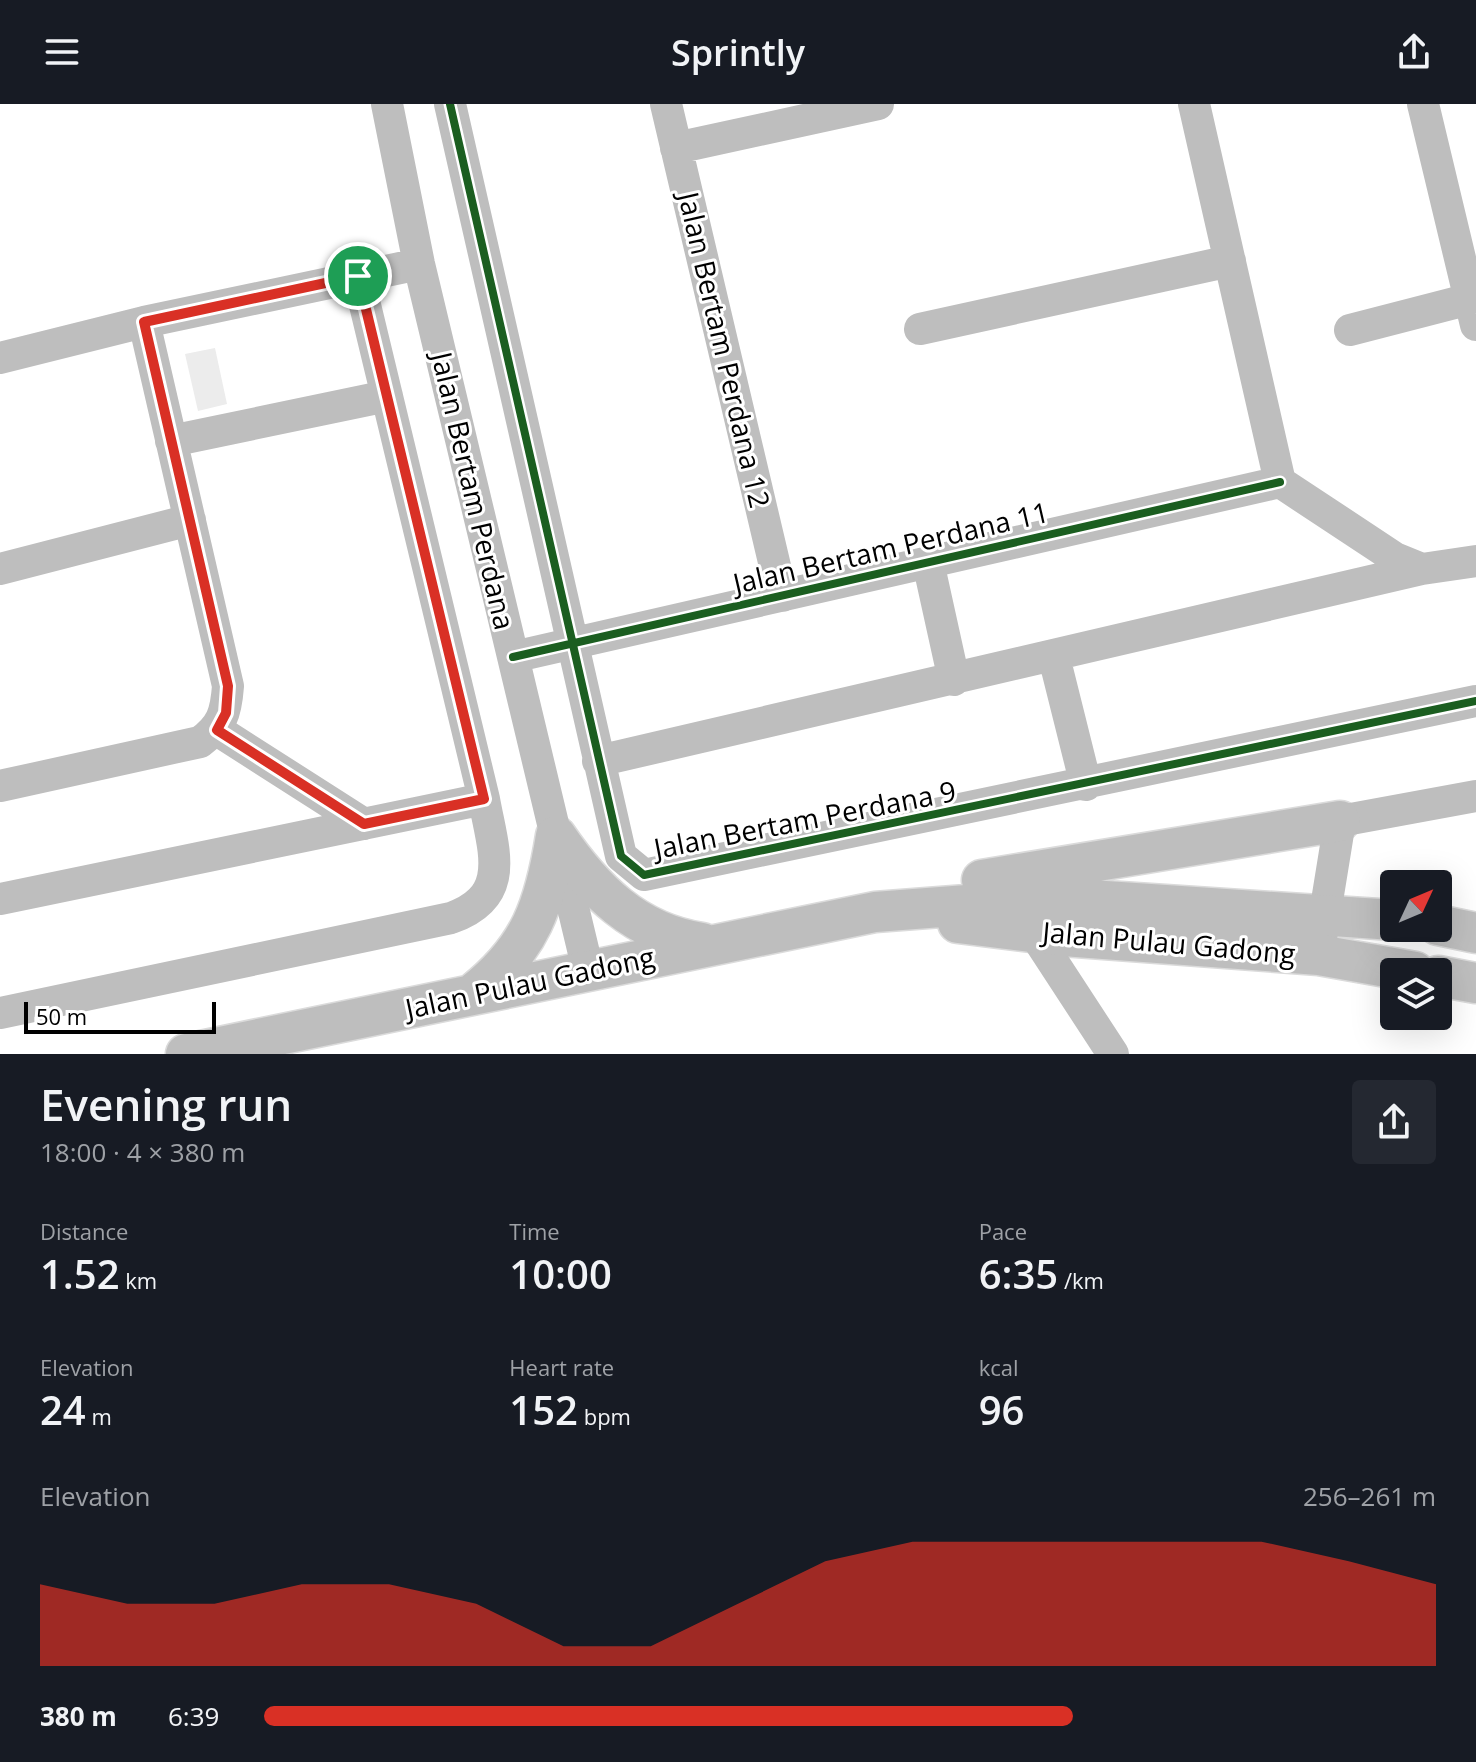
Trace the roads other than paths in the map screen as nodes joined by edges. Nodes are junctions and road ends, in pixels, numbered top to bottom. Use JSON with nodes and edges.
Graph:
{"nodes":[{"id":1,"x":387,"y":104,"type":"edge"},
{"id":2,"x":450,"y":104,"type":"edge"},
{"id":3,"x":666,"y":104,"type":"edge"},
{"id":4,"x":878,"y":104,"type":"edge"},
{"id":5,"x":1194,"y":104,"type":"edge"},
{"id":6,"x":1423,"y":104,"type":"edge"},
{"id":7,"x":676,"y":148,"type":"junction"},
{"id":8,"x":1230,"y":261,"type":"junction"},
{"id":9,"x":419,"y":264,"type":"junction"},
{"id":10,"x":358,"y":276,"type":"junction"},
{"id":11,"x":1473,"y":312,"type":"edge"},
{"id":12,"x":144,"y":322,"type":"junction"},
{"id":13,"x":920,"y":329,"type":"dead end"},
{"id":14,"x":1350,"y":330,"type":"dead end"},
{"id":15,"x":0,"y":358,"type":"edge"},
{"id":16,"x":387,"y":396,"type":"junction"},
{"id":17,"x":171,"y":441,"type":"junction"},
{"id":18,"x":1280,"y":482,"type":"junction"},
{"id":19,"x":190,"y":520,"type":"junction"},
{"id":20,"x":1476,"y":561,"type":"edge"},
{"id":21,"x":928,"y":562,"type":"junction"},
{"id":22,"x":0,"y":569,"type":"edge"},
{"id":23,"x":1422,"y":569,"type":"junction"},
{"id":24,"x":782,"y":596,"type":"junction"},
{"id":25,"x":572,"y":644,"type":"junction"},
{"id":26,"x":513,"y":657,"type":"junction"},
{"id":27,"x":1054,"y":657,"type":"junction"},
{"id":28,"x":954,"y":680,"type":"junction"},
{"id":29,"x":1476,"y":701,"type":"edge"},
{"id":30,"x":221,"y":722,"type":"junction"},
{"id":31,"x":598,"y":761,"type":"junction"},
{"id":32,"x":1086,"y":785,"type":"junction"},
{"id":33,"x":0,"y":786,"type":"edge"},
{"id":34,"x":1476,"y":796,"type":"edge"},
{"id":35,"x":484,"y":799,"type":"junction"},
{"id":36,"x":1340,"y":821,"type":"junction"},
{"id":37,"x":364,"y":824,"type":"junction"},
{"id":38,"x":556,"y":836,"type":"junction"},
{"id":39,"x":0,"y":899,"type":"edge"},
{"id":40,"x":875,"y":912,"type":"junction"},
{"id":41,"x":1324,"y":913,"type":"junction"},
{"id":42,"x":1380,"y":919,"type":"edge"},
{"id":43,"x":808,"y":924,"type":"junction"},
{"id":44,"x":1452,"y":928,"type":"edge"},
{"id":45,"x":1034,"y":933,"type":"junction"},
{"id":46,"x":1476,"y":933,"type":"edge"},
{"id":47,"x":711,"y":944,"type":"junction"},
{"id":48,"x":1319,"y":955,"type":"junction"},
{"id":49,"x":1380,"y":966,"type":"edge"},
{"id":50,"x":588,"y":970,"type":"junction"},
{"id":51,"x":1452,"y":979,"type":"edge"},
{"id":52,"x":1476,"y":983,"type":"edge"},
{"id":53,"x":472,"y":995,"type":"junction"},
{"id":54,"x":0,"y":1013,"type":"edge"},
{"id":55,"x":186,"y":1054,"type":"edge"},
{"id":56,"x":1113,"y":1054,"type":"edge"}],
"edges":[{"from":1,"to":9,"type":"street","name":"Jalan Bertam Perdana"},
{"from":2,"to":25,"type":"street","name":"Jalan Bertam Perdana 9"},
{"from":3,"to":7,"type":"street","name":"Jalan Bertam Perdana 12"},
{"from":4,"to":7,"type":"street"},
{"from":5,"to":8,"type":"street"},
{"from":6,"to":11,"type":"street"},
{"from":7,"to":24,"type":"street","name":"Jalan Bertam Perdana 12"},
{"from":8,"to":13,"type":"street"},
{"from":8,"to":18,"type":"street"},
{"from":9,"to":10,"type":"street"},
{"from":9,"to":26,"type":"street","name":"Jalan Bertam Perdana"},
{"from":10,"to":12,"type":"street"},
{"from":10,"to":16,"type":"street"},
{"from":11,"to":14,"type":"street"},
{"from":12,"to":15,"type":"street"},
{"from":12,"to":17,"type":"street"},
{"from":16,"to":17,"type":"street"},
{"from":16,"to":35,"type":"street"},
{"from":17,"to":19,"type":"street"},
{"from":18,"to":21,"type":"street","name":"Jalan Bertam Perdana 11"},
{"from":18,"to":23,"type":"street"},
{"from":19,"to":22,"type":"street"},
{"from":19,"to":30,"type":"street"},
{"from":20,"to":23,"type":"street"},
{"from":21,"to":24,"type":"street","name":"Jalan Bertam Perdana 11"},
{"from":21,"to":28,"type":"street"},
{"from":23,"to":27,"type":"street"},
{"from":24,"to":25,"type":"street","name":"Jalan Bertam Perdana 11"},
{"from":25,"to":26,"type":"street","name":"Jalan Bertam Perdana 11"},
{"from":25,"to":31,"type":"street","name":"Jalan Bertam Perdana 9"},
{"from":26,"to":38,"type":"street","name":"Jalan Bertam Perdana"},
{"from":27,"to":28,"type":"street"},
{"from":27,"to":32,"type":"street"},
{"from":28,"to":31,"type":"street"},
{"from":29,"to":32,"type":"street","name":"Jalan Bertam Perdana 9"},
{"from":30,"to":33,"type":"street"},
{"from":30,"to":37,"type":"street"},
{"from":31,"to":32,"type":"street","name":"Jalan Bertam Perdana 9"},
{"from":34,"to":36,"type":"street"},
{"from":35,"to":37,"type":"street"},
{"from":35,"to":54,"type":"street"},
{"from":36,"to":41,"type":"street"},
{"from":36,"to":43,"type":"main road"},
{"from":37,"to":39,"type":"street"},
{"from":38,"to":47,"type":"main road"},
{"from":38,"to":50,"type":"street","name":"Jalan Bertam Perdana"},
{"from":38,"to":53,"type":"main road"},
{"from":40,"to":41,"type":"main road","name":"Jalan Pulau Gadong"},
{"from":40,"to":43,"type":"main road","name":"Jalan Pulau Gadong"},
{"from":40,"to":45,"type":"main road","name":"Jalan Pulau Gadong"},
{"from":41,"to":42,"type":"main road","name":"Jalan Pulau Gadong"},
{"from":41,"to":48,"type":"street"},
{"from":43,"to":47,"type":"main road","name":"Jalan Pulau Gadong"},
{"from":44,"to":46,"type":"main road"},
{"from":45,"to":48,"type":"main road","name":"Jalan Pulau Gadong"},
{"from":45,"to":56,"type":"street"},
{"from":47,"to":50,"type":"main road","name":"Jalan Pulau Gadong"},
{"from":48,"to":49,"type":"main road","name":"Jalan Pulau Gadong"},
{"from":50,"to":53,"type":"main road","name":"Jalan Pulau Gadong"},
{"from":51,"to":52,"type":"main road"},
{"from":53,"to":55,"type":"main road","name":"Jalan Pulau Gadong"}]}
